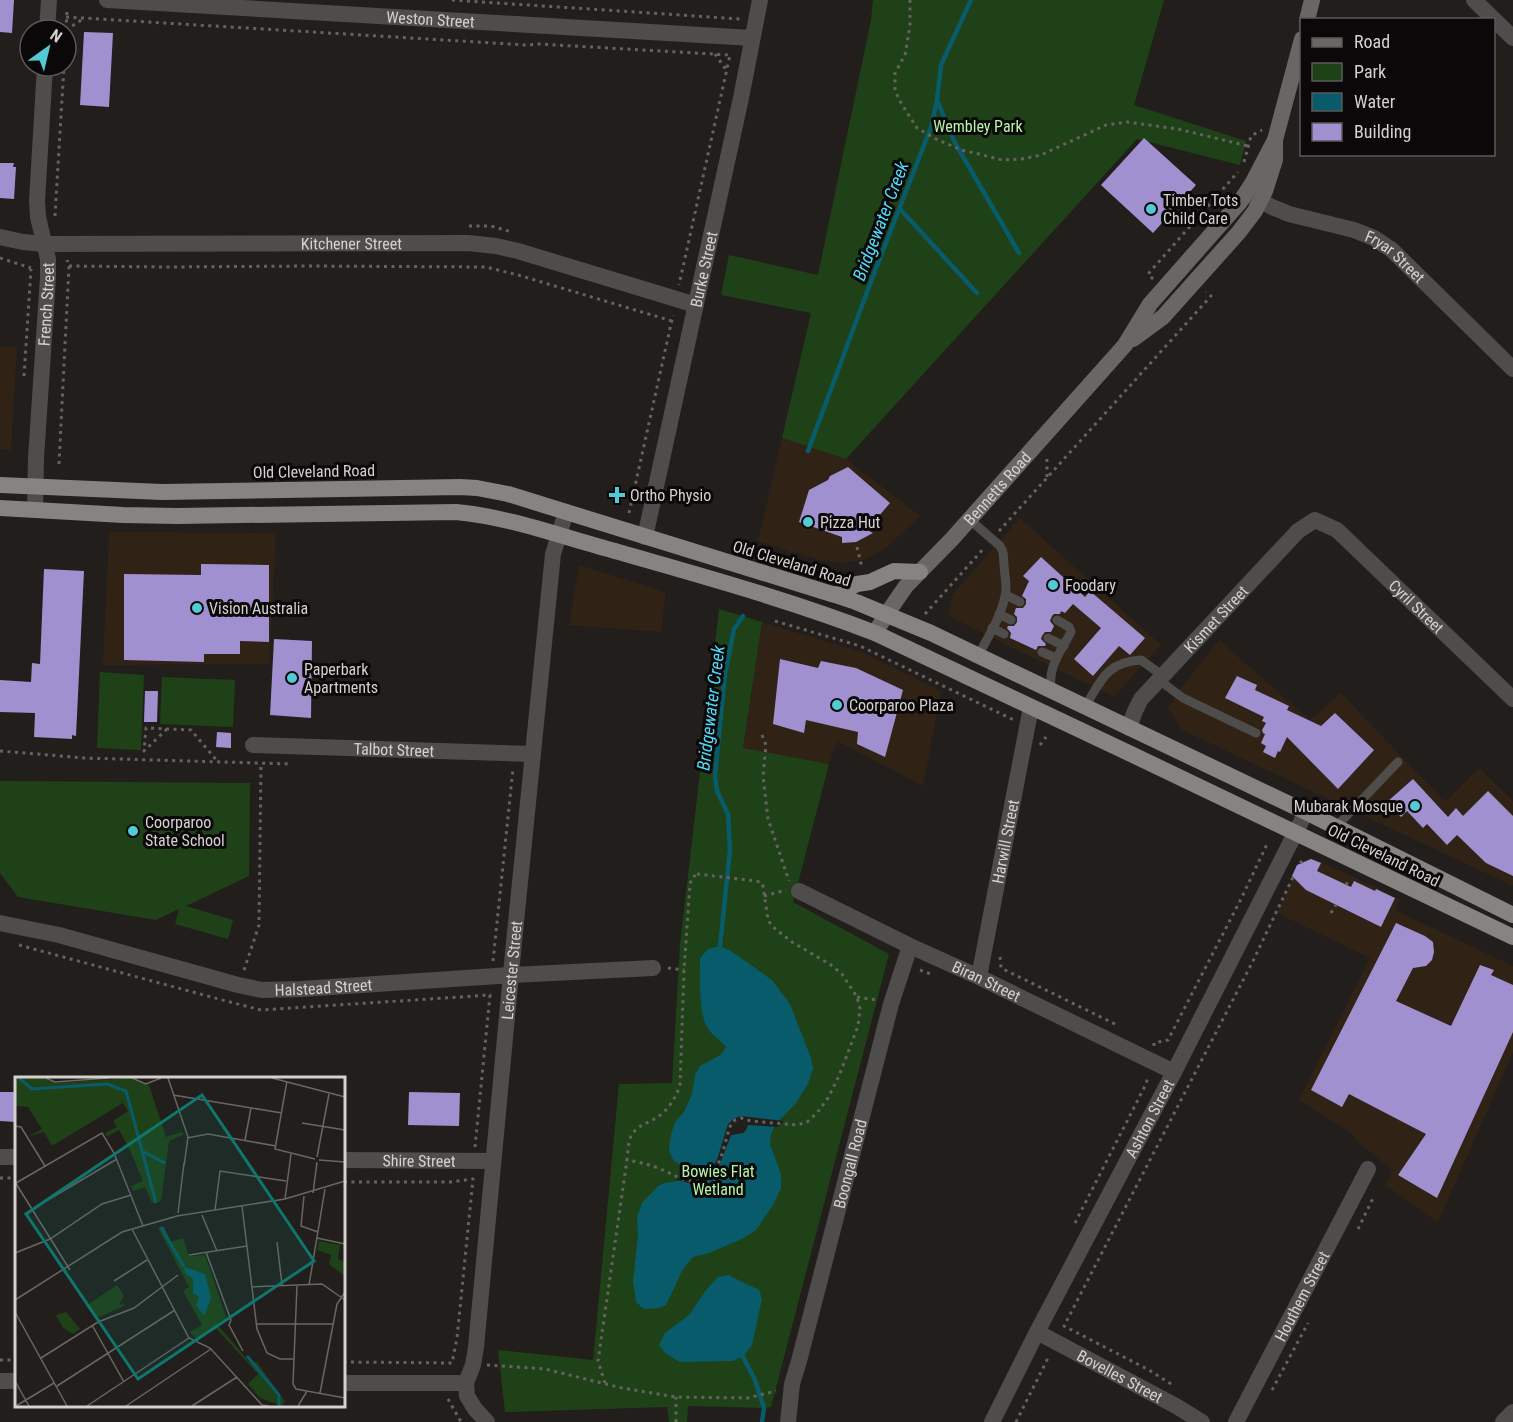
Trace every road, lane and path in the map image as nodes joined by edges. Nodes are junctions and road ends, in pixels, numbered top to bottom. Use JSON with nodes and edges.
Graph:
{"nodes":[{"id":1,"x":49,"y":0,"type":"edge"},
{"id":2,"x":107,"y":0,"type":"edge"},
{"id":3,"x":452,"y":0,"type":"edge"},
{"id":4,"x":760,"y":0,"type":"edge"},
{"id":5,"x":910,"y":0,"type":"edge"},
{"id":6,"x":1312,"y":0,"type":"edge"},
{"id":7,"x":1474,"y":0,"type":"edge"},
{"id":8,"x":67,"y":10,"type":"dead end"},
{"id":9,"x":66,"y":17,"type":"joint"},
{"id":10,"x":48,"y":18,"type":"edge"},
{"id":11,"x":84,"y":18,"type":"junction"},
{"id":12,"x":1308,"y":18,"type":"edge"},
{"id":13,"x":1492,"y":18,"type":"edge"},
{"id":14,"x":742,"y":19,"type":"dead end"},
{"id":15,"x":1495,"y":20,"type":"edge"},
{"id":16,"x":78,"y":22,"type":"edge"},
{"id":17,"x":752,"y":38,"type":"junction"},
{"id":18,"x":1513,"y":38,"type":"edge"},
{"id":19,"x":1300,"y":46,"type":"edge"},
{"id":20,"x":715,"y":54,"type":"junction"},
{"id":21,"x":727,"y":71,"type":"junction"},
{"id":22,"x":44,"y":78,"type":"edge"},
{"id":23,"x":63,"y":78,"type":"edge"},
{"id":24,"x":1251,"y":136,"type":"dead end"},
{"id":25,"x":1249,"y":147,"type":"junction"},
{"id":26,"x":1253,"y":197,"type":"junction"},
{"id":27,"x":469,"y":226,"type":"dead end"},
{"id":28,"x":54,"y":227,"type":"dead end"},
{"id":29,"x":513,"y":232,"type":"dead end"},
{"id":30,"x":0,"y":237,"type":"edge"},
{"id":31,"x":45,"y":244,"type":"junction"},
{"id":32,"x":0,"y":258,"type":"edge"},
{"id":33,"x":32,"y":259,"type":"dead end"},
{"id":34,"x":67,"y":260,"type":"dead end"},
{"id":35,"x":69,"y":266,"type":"junction"},
{"id":36,"x":31,"y":268,"type":"junction"},
{"id":37,"x":1153,"y":279,"type":"dead end"},
{"id":38,"x":670,"y":281,"type":"dead end"},
{"id":39,"x":1204,"y":290,"type":"dead end"},
{"id":40,"x":696,"y":305,"type":"junction"},
{"id":41,"x":673,"y":315,"type":"dead end"},
{"id":42,"x":672,"y":321,"type":"junction"},
{"id":43,"x":1513,"y":369,"type":"edge"},
{"id":44,"x":24,"y":377,"type":"dead end"},
{"id":45,"x":59,"y":464,"type":"dead end"},
{"id":46,"x":1047,"y":478,"type":"dead end"},
{"id":47,"x":0,"y":485,"type":"edge"},
{"id":48,"x":35,"y":486,"type":"junction"},
{"id":49,"x":0,"y":508,"type":"edge"},
{"id":50,"x":35,"y":510,"type":"junction"},
{"id":51,"x":566,"y":512,"type":"junction"},
{"id":52,"x":629,"y":513,"type":"dead end"},
{"id":53,"x":969,"y":519,"type":"junction"},
{"id":54,"x":1314,"y":520,"type":"joint"},
{"id":55,"x":558,"y":535,"type":"junction"},
{"id":56,"x":645,"y":537,"type":"junction"},
{"id":57,"x":857,"y":547,"type":"dead end"},
{"id":58,"x":863,"y":572,"type":"dead end"},
{"id":59,"x":920,"y":572,"type":"junction"},
{"id":60,"x":835,"y":595,"type":"junction"},
{"id":61,"x":1006,"y":595,"type":"junction"},
{"id":62,"x":1020,"y":602,"type":"dead end"},
{"id":63,"x":999,"y":614,"type":"junction"},
{"id":64,"x":886,"y":615,"type":"junction"},
{"id":65,"x":1011,"y":620,"type":"dead end"},
{"id":66,"x":1057,"y":620,"type":"dead end"},
{"id":67,"x":776,"y":621,"type":"dead end"},
{"id":68,"x":992,"y":628,"type":"junction"},
{"id":69,"x":875,"y":633,"type":"junction"},
{"id":70,"x":1004,"y":634,"type":"dead end"},
{"id":71,"x":1048,"y":639,"type":"dead end"},
{"id":72,"x":1064,"y":646,"type":"junction"},
{"id":73,"x":1042,"y":652,"type":"dead end"},
{"id":74,"x":978,"y":656,"type":"junction"},
{"id":75,"x":1056,"y":658,"type":"junction"},
{"id":76,"x":1161,"y":678,"type":"junction"},
{"id":77,"x":1052,"y":691,"type":"junction"},
{"id":78,"x":1513,"y":699,"type":"edge"},
{"id":79,"x":1031,"y":707,"type":"junction"},
{"id":80,"x":1084,"y":707,"type":"junction"},
{"id":81,"x":1015,"y":721,"type":"dead end"},
{"id":82,"x":1129,"y":728,"type":"junction"},
{"id":83,"x":167,"y":729,"type":"junction"},
{"id":84,"x":1256,"y":733,"type":"dead end"},
{"id":85,"x":762,"y":735,"type":"dead end"},
{"id":86,"x":1046,"y":737,"type":"dead end"},
{"id":87,"x":253,"y":745,"type":"dead end"},
{"id":88,"x":0,"y":751,"type":"edge"},
{"id":89,"x":1039,"y":751,"type":"dead end"},
{"id":90,"x":533,"y":754,"type":"junction"},
{"id":91,"x":218,"y":762,"type":"junction"},
{"id":92,"x":1398,"y":762,"type":"dead end"},
{"id":93,"x":261,"y":763,"type":"junction"},
{"id":94,"x":296,"y":764,"type":"dead end"},
{"id":95,"x":505,"y":770,"type":"dead end"},
{"id":96,"x":1306,"y":812,"type":"junction"},
{"id":97,"x":1336,"y":827,"type":"junction"},
{"id":98,"x":1295,"y":833,"type":"junction"},
{"id":99,"x":1268,"y":842,"type":"dead end"},
{"id":100,"x":1305,"y":858,"type":"dead end"},
{"id":101,"x":1300,"y":863,"type":"dead end"},
{"id":102,"x":1293,"y":877,"type":"dead end"},
{"id":103,"x":795,"y":890,"type":"junction"},
{"id":104,"x":764,"y":896,"type":"junction"},
{"id":105,"x":1336,"y":905,"type":"dead end"},
{"id":106,"x":1331,"y":914,"type":"dead end"},
{"id":107,"x":1513,"y":915,"type":"edge"},
{"id":108,"x":0,"y":923,"type":"edge"},
{"id":109,"x":1513,"y":937,"type":"edge"},
{"id":110,"x":11,"y":943,"type":"dead end"},
{"id":111,"x":910,"y":946,"type":"junction"},
{"id":112,"x":999,"y":953,"type":"dead end"},
{"id":113,"x":494,"y":961,"type":"dead end"},
{"id":114,"x":653,"y":968,"type":"dead end"},
{"id":115,"x":254,"y":971,"type":"dead end"},
{"id":116,"x":512,"y":975,"type":"junction"},
{"id":117,"x":979,"y":977,"type":"junction"},
{"id":118,"x":1124,"y":1028,"type":"dead end"},
{"id":119,"x":1152,"y":1050,"type":"dead end"},
{"id":120,"x":1174,"y":1072,"type":"junction"},
{"id":121,"x":475,"y":1147,"type":"dead end"},
{"id":122,"x":345,"y":1160,"type":"edge"},
{"id":123,"x":627,"y":1160,"type":"junction"},
{"id":124,"x":493,"y":1161,"type":"junction"},
{"id":125,"x":1368,"y":1169,"type":"dead end"},
{"id":126,"x":345,"y":1182,"type":"edge"},
{"id":127,"x":1377,"y":1190,"type":"dead end"},
{"id":128,"x":1358,"y":1228,"type":"dead end"},
{"id":129,"x":1308,"y":1323,"type":"dead end"},
{"id":130,"x":1037,"y":1332,"type":"junction"},
{"id":131,"x":1048,"y":1358,"type":"dead end"},
{"id":132,"x":345,"y":1362,"type":"edge"},
{"id":133,"x":473,"y":1365,"type":"junction"},
{"id":134,"x":345,"y":1383,"type":"edge"},
{"id":135,"x":466,"y":1383,"type":"junction"},
{"id":136,"x":605,"y":1383,"type":"junction"},
{"id":137,"x":1179,"y":1389,"type":"dead end"},
{"id":138,"x":1271,"y":1392,"type":"dead end"},
{"id":139,"x":767,"y":1394,"type":"dead end"},
{"id":140,"x":676,"y":1397,"type":"junction"},
{"id":141,"x":447,"y":1398,"type":"dead end"},
{"id":142,"x":1513,"y":1412,"type":"edge"},
{"id":143,"x":461,"y":1422,"type":"edge"},
{"id":144,"x":487,"y":1422,"type":"edge"},
{"id":145,"x":676,"y":1422,"type":"edge"},
{"id":146,"x":788,"y":1422,"type":"edge"},
{"id":147,"x":992,"y":1422,"type":"edge"},
{"id":148,"x":1016,"y":1422,"type":"edge"},
{"id":149,"x":1202,"y":1422,"type":"edge"},
{"id":150,"x":1236,"y":1422,"type":"edge"},
{"id":151,"x":1503,"y":1422,"type":"edge"}],
"edges":[{"from":1,"to":10,"type":"street"},
{"from":2,"to":17,"type":"street","name":"Weston Street"},
{"from":3,"to":14,"type":"path"},
{"from":4,"to":17,"type":"street","name":"Burke Street"},
{"from":5,"to":25,"type":"path"},
{"from":6,"to":12,"type":"main road"},
{"from":7,"to":13,"type":"street"},
{"from":8,"to":9,"type":"path"},
{"from":9,"to":11,"type":"path"},
{"from":11,"to":16,"type":"path"},
{"from":11,"to":20,"type":"path"},
{"from":15,"to":18,"type":"street"},
{"from":17,"to":40,"type":"street","name":"Burke Street"},
{"from":19,"to":26,"type":"main road","name":"Bennetts Road"},
{"from":20,"to":21,"type":"path"},
{"from":20,"to":21,"type":"path"},
{"from":21,"to":38,"type":"path"},
{"from":22,"to":31,"type":"street","name":"French Street"},
{"from":23,"to":28,"type":"path"},
{"from":24,"to":25,"type":"path"},
{"from":25,"to":37,"type":"path"},
{"from":26,"to":43,"type":"street","name":"Fryar Street"},
{"from":26,"to":53,"type":"main road","name":"Bennetts Road"},
{"from":27,"to":29,"type":"path"},
{"from":30,"to":31,"type":"street","name":"Kitchener Street"},
{"from":31,"to":40,"type":"street","name":"Kitchener Street"},
{"from":31,"to":48,"type":"street","name":"French Street"},
{"from":32,"to":36,"type":"path"},
{"from":33,"to":36,"type":"path"},
{"from":34,"to":35,"type":"path"},
{"from":35,"to":42,"type":"path"},
{"from":35,"to":45,"type":"path"},
{"from":36,"to":44,"type":"path"},
{"from":39,"to":46,"type":"path"},
{"from":40,"to":56,"type":"street","name":"Burke Street"},
{"from":41,"to":42,"type":"path"},
{"from":42,"to":52,"type":"path"},
{"from":47,"to":48,"type":"highway","name":"Old Cleveland Road"},
{"from":48,"to":50,"type":"street","name":"French Street"},
{"from":48,"to":51,"type":"highway","name":"Old Cleveland Road"},
{"from":49,"to":50,"type":"highway","name":"Old Cleveland Road"},
{"from":50,"to":55,"type":"highway","name":"Old Cleveland Road"},
{"from":51,"to":55,"type":"street","name":"Leicester Street"},
{"from":51,"to":56,"type":"highway","name":"Old Cleveland Road"},
{"from":53,"to":59,"type":"main road","name":"Bennetts Road"},
{"from":53,"to":61,"type":"lane"},
{"from":54,"to":76,"type":"street","name":"Kismet Street"},
{"from":54,"to":78,"type":"street","name":"Cyril Street"},
{"from":55,"to":69,"type":"highway","name":"Old Cleveland Road"},
{"from":55,"to":90,"type":"street","name":"Leicester Street"},
{"from":56,"to":60,"type":"highway","name":"Old Cleveland Road"},
{"from":57,"to":58,"type":"path"},
{"from":59,"to":60,"type":"highway"},
{"from":59,"to":64,"type":"main road","name":"Bennetts Road"},
{"from":60,"to":64,"type":"highway","name":"Old Cleveland Road"},
{"from":61,"to":62,"type":"lane"},
{"from":61,"to":63,"type":"lane"},
{"from":63,"to":65,"type":"lane"},
{"from":63,"to":68,"type":"lane"},
{"from":64,"to":69,"type":"main road","name":"Bennetts Road"},
{"from":64,"to":74,"type":"highway","name":"Old Cleveland Road"},
{"from":66,"to":72,"type":"lane"},
{"from":67,"to":81,"type":"path"},
{"from":68,"to":70,"type":"lane"},
{"from":68,"to":74,"type":"lane"},
{"from":69,"to":79,"type":"highway","name":"Old Cleveland Road"},
{"from":71,"to":72,"type":"lane"},
{"from":72,"to":75,"type":"lane"},
{"from":73,"to":75,"type":"lane"},
{"from":74,"to":77,"type":"highway","name":"Old Cleveland Road"},
{"from":75,"to":77,"type":"lane"},
{"from":76,"to":80,"type":"lane"},
{"from":76,"to":82,"type":"street","name":"Kismet Street"},
{"from":76,"to":84,"type":"lane"},
{"from":77,"to":80,"type":"highway","name":"Old Cleveland Road"},
{"from":79,"to":98,"type":"highway","name":"Old Cleveland Road"},
{"from":79,"to":117,"type":"street","name":"Harwill Street"},
{"from":80,"to":82,"type":"highway","name":"Old Cleveland Road"},
{"from":82,"to":96,"type":"highway","name":"Old Cleveland Road"},
{"from":83,"to":83,"type":"path"},
{"from":83,"to":91,"type":"path"},
{"from":85,"to":103,"type":"path"},
{"from":86,"to":89,"type":"path"},
{"from":87,"to":90,"type":"street","name":"Talbot Street"},
{"from":88,"to":91,"type":"path"},
{"from":90,"to":116,"type":"street","name":"Leicester Street"},
{"from":91,"to":93,"type":"path"},
{"from":92,"to":97,"type":"lane"},
{"from":93,"to":94,"type":"path"},
{"from":93,"to":115,"type":"path"},
{"from":95,"to":113,"type":"path"},
{"from":96,"to":97,"type":"highway","name":"Old Cleveland Road"},
{"from":96,"to":98,"type":"street","name":"Ashton Street"},
{"from":97,"to":107,"type":"highway","name":"Old Cleveland Road"},
{"from":98,"to":109,"type":"highway","name":"Old Cleveland Road"},
{"from":98,"to":120,"type":"street","name":"Ashton Street"},
{"from":99,"to":119,"type":"path"},
{"from":100,"to":101,"type":"path"},
{"from":102,"to":137,"type":"path"},
{"from":103,"to":104,"type":"path"},
{"from":103,"to":111,"type":"street","name":"Biran Street"},
{"from":104,"to":123,"type":"path"},
{"from":104,"to":123,"type":"path"},
{"from":105,"to":106,"type":"path"},
{"from":108,"to":116,"type":"street","name":"Halstead Street"},
{"from":110,"to":121,"type":"path"},
{"from":111,"to":117,"type":"street","name":"Biran Street"},
{"from":111,"to":146,"type":"street","name":"Boongall Road"},
{"from":112,"to":118,"type":"path"},
{"from":114,"to":116,"type":"street","name":"Halstead Street"},
{"from":116,"to":124,"type":"street","name":"Leicester Street"},
{"from":117,"to":120,"type":"street","name":"Biran Street"},
{"from":120,"to":130,"type":"street","name":"Ashton Street"},
{"from":122,"to":124,"type":"street","name":"Shire Street"},
{"from":123,"to":136,"type":"path"},
{"from":124,"to":133,"type":"street","name":"Leicester Street"},
{"from":125,"to":150,"type":"street","name":"Houthem Street"},
{"from":126,"to":132,"type":"path"},
{"from":127,"to":128,"type":"path"},
{"from":129,"to":138,"type":"path"},
{"from":130,"to":147,"type":"street","name":"Ashton Street"},
{"from":130,"to":149,"type":"street","name":"Bovelles Street"},
{"from":131,"to":148,"type":"path"},
{"from":133,"to":135,"type":"street","name":"Leicester Street"},
{"from":133,"to":136,"type":"path"},
{"from":134,"to":135,"type":"street"},
{"from":135,"to":144,"type":"street"},
{"from":136,"to":140,"type":"path"},
{"from":139,"to":140,"type":"path"},
{"from":140,"to":145,"type":"path"},
{"from":141,"to":143,"type":"path"},
{"from":142,"to":151,"type":"street"}]}
